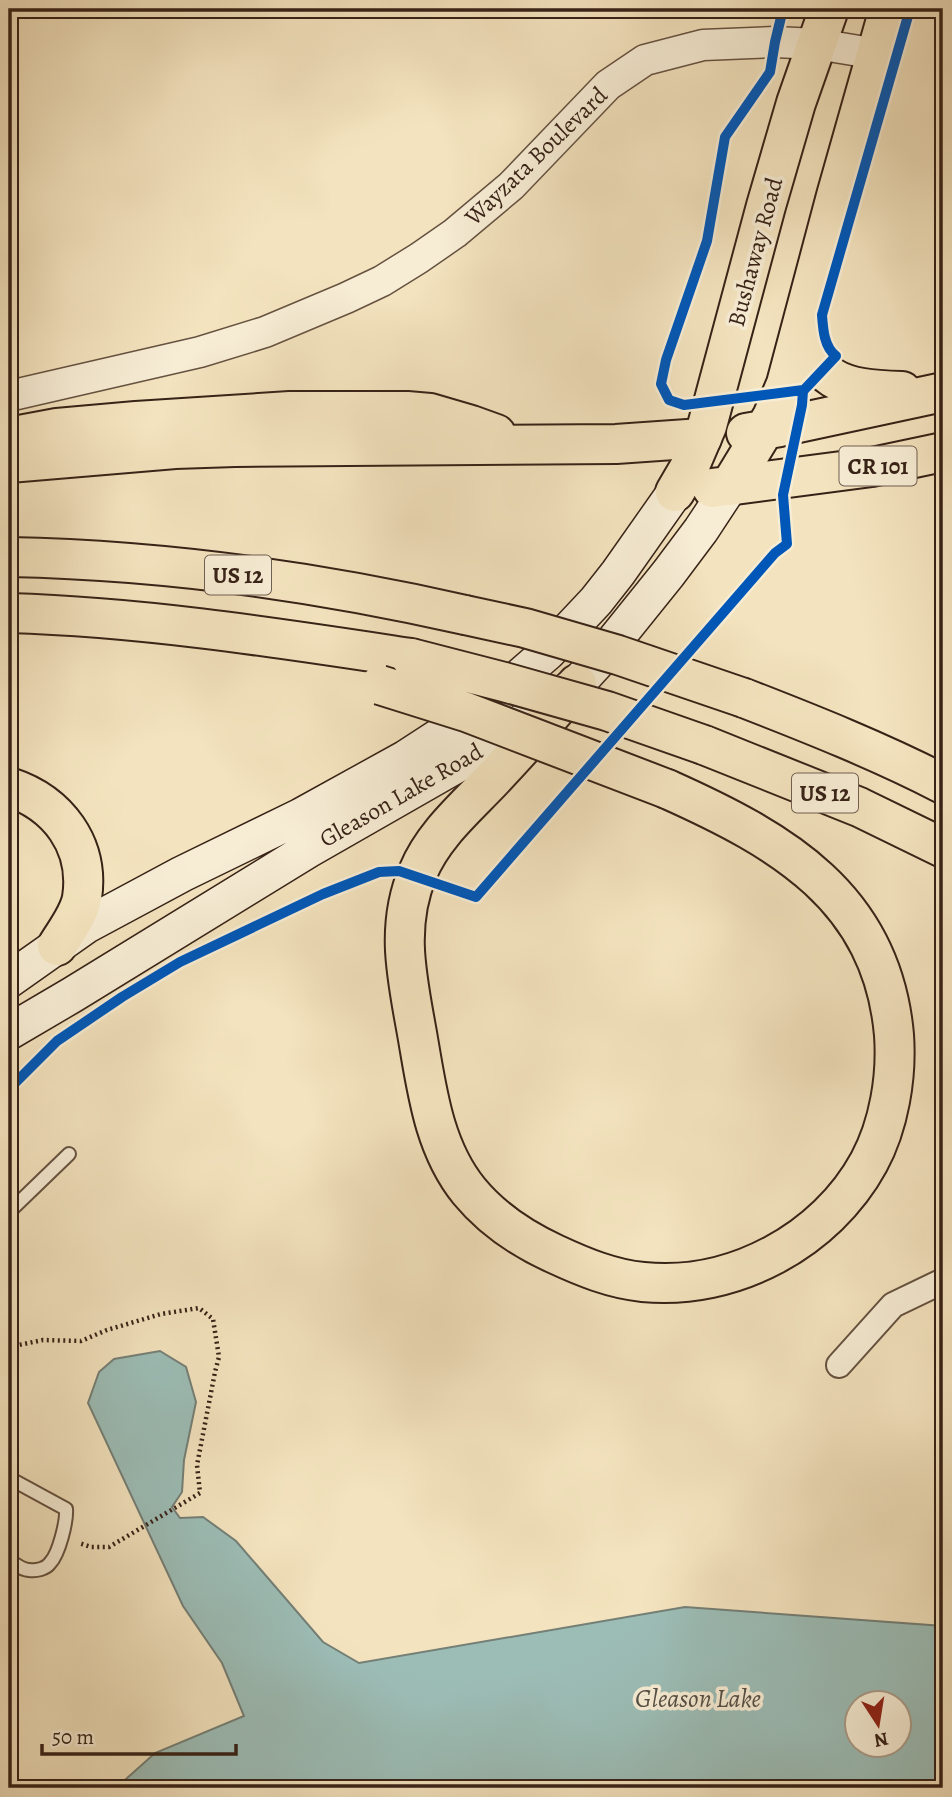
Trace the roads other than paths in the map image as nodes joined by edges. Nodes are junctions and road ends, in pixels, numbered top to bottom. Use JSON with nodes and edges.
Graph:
{"nodes":[{"id":1,"x":889,"y":9,"type":"edge"},
{"id":2,"x":823,"y":26,"type":"edge"},
{"id":3,"x":877,"y":54,"type":"junction"},
{"id":4,"x":804,"y":313,"type":"junction"},
{"id":5,"x":941,"y":392,"type":"edge"},
{"id":6,"x":9,"y":396,"type":"edge"},
{"id":7,"x":763,"y":430,"type":"junction"},
{"id":8,"x":9,"y":437,"type":"edge"},
{"id":9,"x":702,"y":438,"type":"junction"},
{"id":10,"x":524,"y":445,"type":"junction"},
{"id":11,"x":943,"y":452,"type":"edge"},
{"id":12,"x":9,"y":463,"type":"edge"},
{"id":13,"x":730,"y":485,"type":"junction"},
{"id":14,"x":676,"y":492,"type":"junction"},
{"id":15,"x":9,"y":557,"type":"edge"},
{"id":16,"x":9,"y":613,"type":"edge"},
{"id":17,"x":266,"y":636,"type":"junction"},
{"id":18,"x":577,"y":684,"type":"junction"},
{"id":19,"x":943,"y":784,"type":"edge"},
{"id":20,"x":9,"y":787,"type":"edge"},
{"id":21,"x":943,"y":848,"type":"edge"},
{"id":22,"x":57,"y":946,"type":"junction"},
{"id":23,"x":9,"y":980,"type":"edge"},
{"id":24,"x":9,"y":1032,"type":"edge"},
{"id":25,"x":69,"y":1154,"type":"dead end"},
{"id":26,"x":9,"y":1212,"type":"edge"},
{"id":27,"x":943,"y":1281,"type":"edge"},
{"id":28,"x":839,"y":1365,"type":"dead end"},
{"id":29,"x":9,"y":1478,"type":"edge"},
{"id":30,"x":9,"y":1560,"type":"edge"}],
"edges":[{"from":1,"to":3,"type":"main road"},
{"from":2,"to":3,"type":"street","name":"Wayzata Boulevard"},
{"from":2,"to":6,"type":"street","name":"Wayzata Boulevard"},
{"from":2,"to":9,"type":"main road","name":"Bushaway Road"},
{"from":3,"to":4,"type":"main road"},
{"from":4,"to":5,"type":"main road"},
{"from":4,"to":7,"type":"main road"},
{"from":5,"to":7,"type":"main road"},
{"from":7,"to":9,"type":"main road"},
{"from":7,"to":13,"type":"main road"},
{"from":8,"to":10,"type":"main road"},
{"from":9,"to":10,"type":"main road"},
{"from":9,"to":14,"type":"main road","name":"Bushaway Road"},
{"from":10,"to":12,"type":"main road"},
{"from":11,"to":13,"type":"main road","number":"CR 101"},
{"from":13,"to":14,"type":"main road","number":"CR 101"},
{"from":13,"to":18,"type":"main road","name":"Gleason Lake Road"},
{"from":14,"to":22,"type":"main road","name":"Gleason Lake Road"},
{"from":15,"to":19,"type":"main road","number":"US 12","bridge":true},
{"from":16,"to":17,"type":"main road","number":"US 12"},
{"from":17,"to":18,"type":"main road","bridge":true},
{"from":17,"to":21,"type":"main road","number":"US 12","bridge":true},
{"from":18,"to":24,"type":"main road","name":"Gleason Lake Road"},
{"from":20,"to":22,"type":"main road"},
{"from":22,"to":23,"type":"main road","name":"Gleason Lake Road"},
{"from":25,"to":26,"type":"lane"},
{"from":27,"to":28,"type":"street"},
{"from":29,"to":30,"type":"lane"}]}
